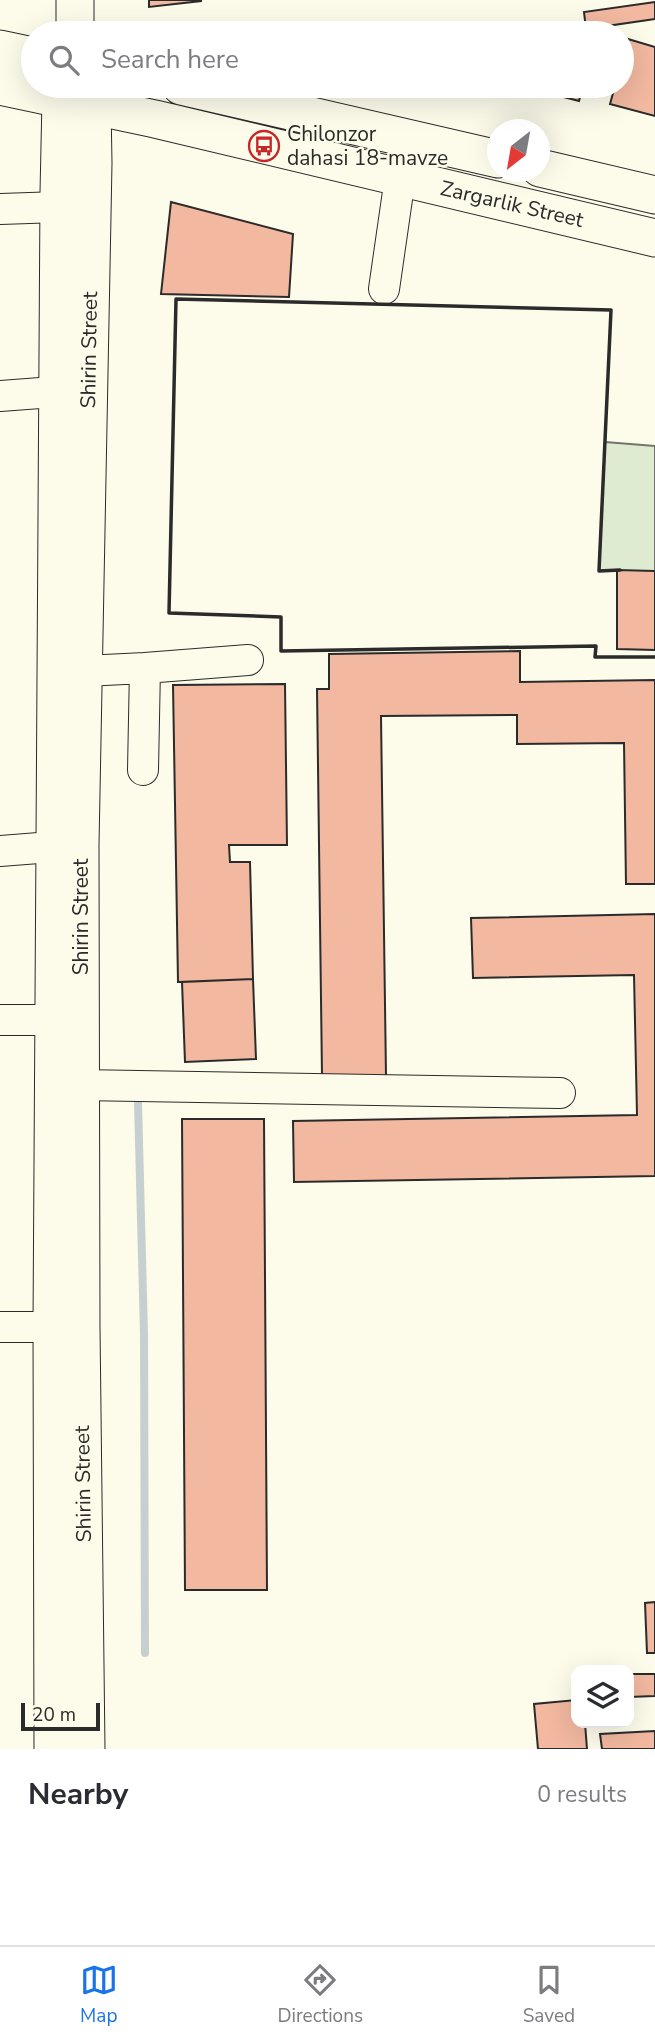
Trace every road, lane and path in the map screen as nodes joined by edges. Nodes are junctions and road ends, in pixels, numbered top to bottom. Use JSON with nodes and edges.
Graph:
{"nodes":[{"id":1,"x":75,"y":0,"type":"edge"},
{"id":2,"x":75,"y":21,"type":"edge"},
{"id":3,"x":0,"y":49,"type":"edge"},
{"id":4,"x":21,"y":53,"type":"edge"},
{"id":5,"x":0,"y":86,"type":"edge"},
{"id":6,"x":21,"y":88,"type":"edge"},
{"id":7,"x":75,"y":98,"type":"edge"},
{"id":8,"x":77,"y":98,"type":"edge"},
{"id":9,"x":89,"y":98,"type":"edge"},
{"id":10,"x":233,"y":98,"type":"edge"},
{"id":11,"x":487,"y":156,"type":"edge"},
{"id":12,"x":550,"y":170,"type":"edge"},
{"id":13,"x":400,"y":178,"type":"junction"},
{"id":14,"x":655,"y":195,"type":"edge"},
{"id":15,"x":59,"y":207,"type":"junction"},
{"id":16,"x":0,"y":209,"type":"edge"},
{"id":17,"x":655,"y":238,"type":"edge"},
{"id":18,"x":384,"y":289,"type":"dead end"},
{"id":19,"x":73,"y":390,"type":"junction"},
{"id":20,"x":0,"y":396,"type":"edge"},
{"id":21,"x":248,"y":660,"type":"dead end"},
{"id":22,"x":145,"y":668,"type":"junction"},
{"id":23,"x":84,"y":671,"type":"junction"},
{"id":24,"x":143,"y":770,"type":"dead end"},
{"id":25,"x":68,"y":846,"type":"junction"},
{"id":26,"x":0,"y":851,"type":"edge"},
{"id":27,"x":0,"y":1014,"type":"edge"},
{"id":28,"x":67,"y":1020,"type":"junction"},
{"id":29,"x":80,"y":1085,"type":"junction"},
{"id":30,"x":560,"y":1093,"type":"dead end"},
{"id":31,"x":66,"y":1326,"type":"junction"},
{"id":32,"x":0,"y":1327,"type":"edge"},
{"id":33,"x":53,"y":1749,"type":"edge"},
{"id":34,"x":86,"y":1749,"type":"edge"}],
"edges":[{"from":1,"to":2,"type":"main road"},
{"from":3,"to":4,"type":"main road"},
{"from":5,"to":6,"type":"main road","name":"Zargarlik Street"},
{"from":7,"to":15,"type":"main road","name":"Shirin Street"},
{"from":8,"to":19,"type":"main road","name":"Shirin Street"},
{"from":9,"to":13,"type":"main road","name":"Zargarlik Street"},
{"from":10,"to":11,"type":"main road","name":"Zargarlik Street"},
{"from":12,"to":14,"type":"main road","name":"Zargarlik Street"},
{"from":13,"to":17,"type":"main road","name":"Zargarlik Street"},
{"from":13,"to":18,"type":"lane"},
{"from":15,"to":16,"type":"lane"},
{"from":15,"to":19,"type":"main road","name":"Shirin Street"},
{"from":19,"to":20,"type":"lane"},
{"from":19,"to":23,"type":"main road","name":"Shirin Street"},
{"from":19,"to":25,"type":"main road","name":"Shirin Street"},
{"from":21,"to":22,"type":"lane"},
{"from":22,"to":23,"type":"lane"},
{"from":22,"to":24,"type":"lane"},
{"from":23,"to":25,"type":"main road","name":"Shirin Street"},
{"from":25,"to":26,"type":"lane"},
{"from":25,"to":28,"type":"main road","name":"Shirin Street"},
{"from":27,"to":28,"type":"lane"},
{"from":28,"to":29,"type":"main road","name":"Shirin Street"},
{"from":28,"to":31,"type":"main road","name":"Shirin Street"},
{"from":29,"to":30,"type":"lane"},
{"from":29,"to":31,"type":"main road","name":"Shirin Street"},
{"from":31,"to":32,"type":"lane"},
{"from":31,"to":33,"type":"main road","name":"Shirin Street"},
{"from":31,"to":34,"type":"main road","name":"Shirin Street"}]}
